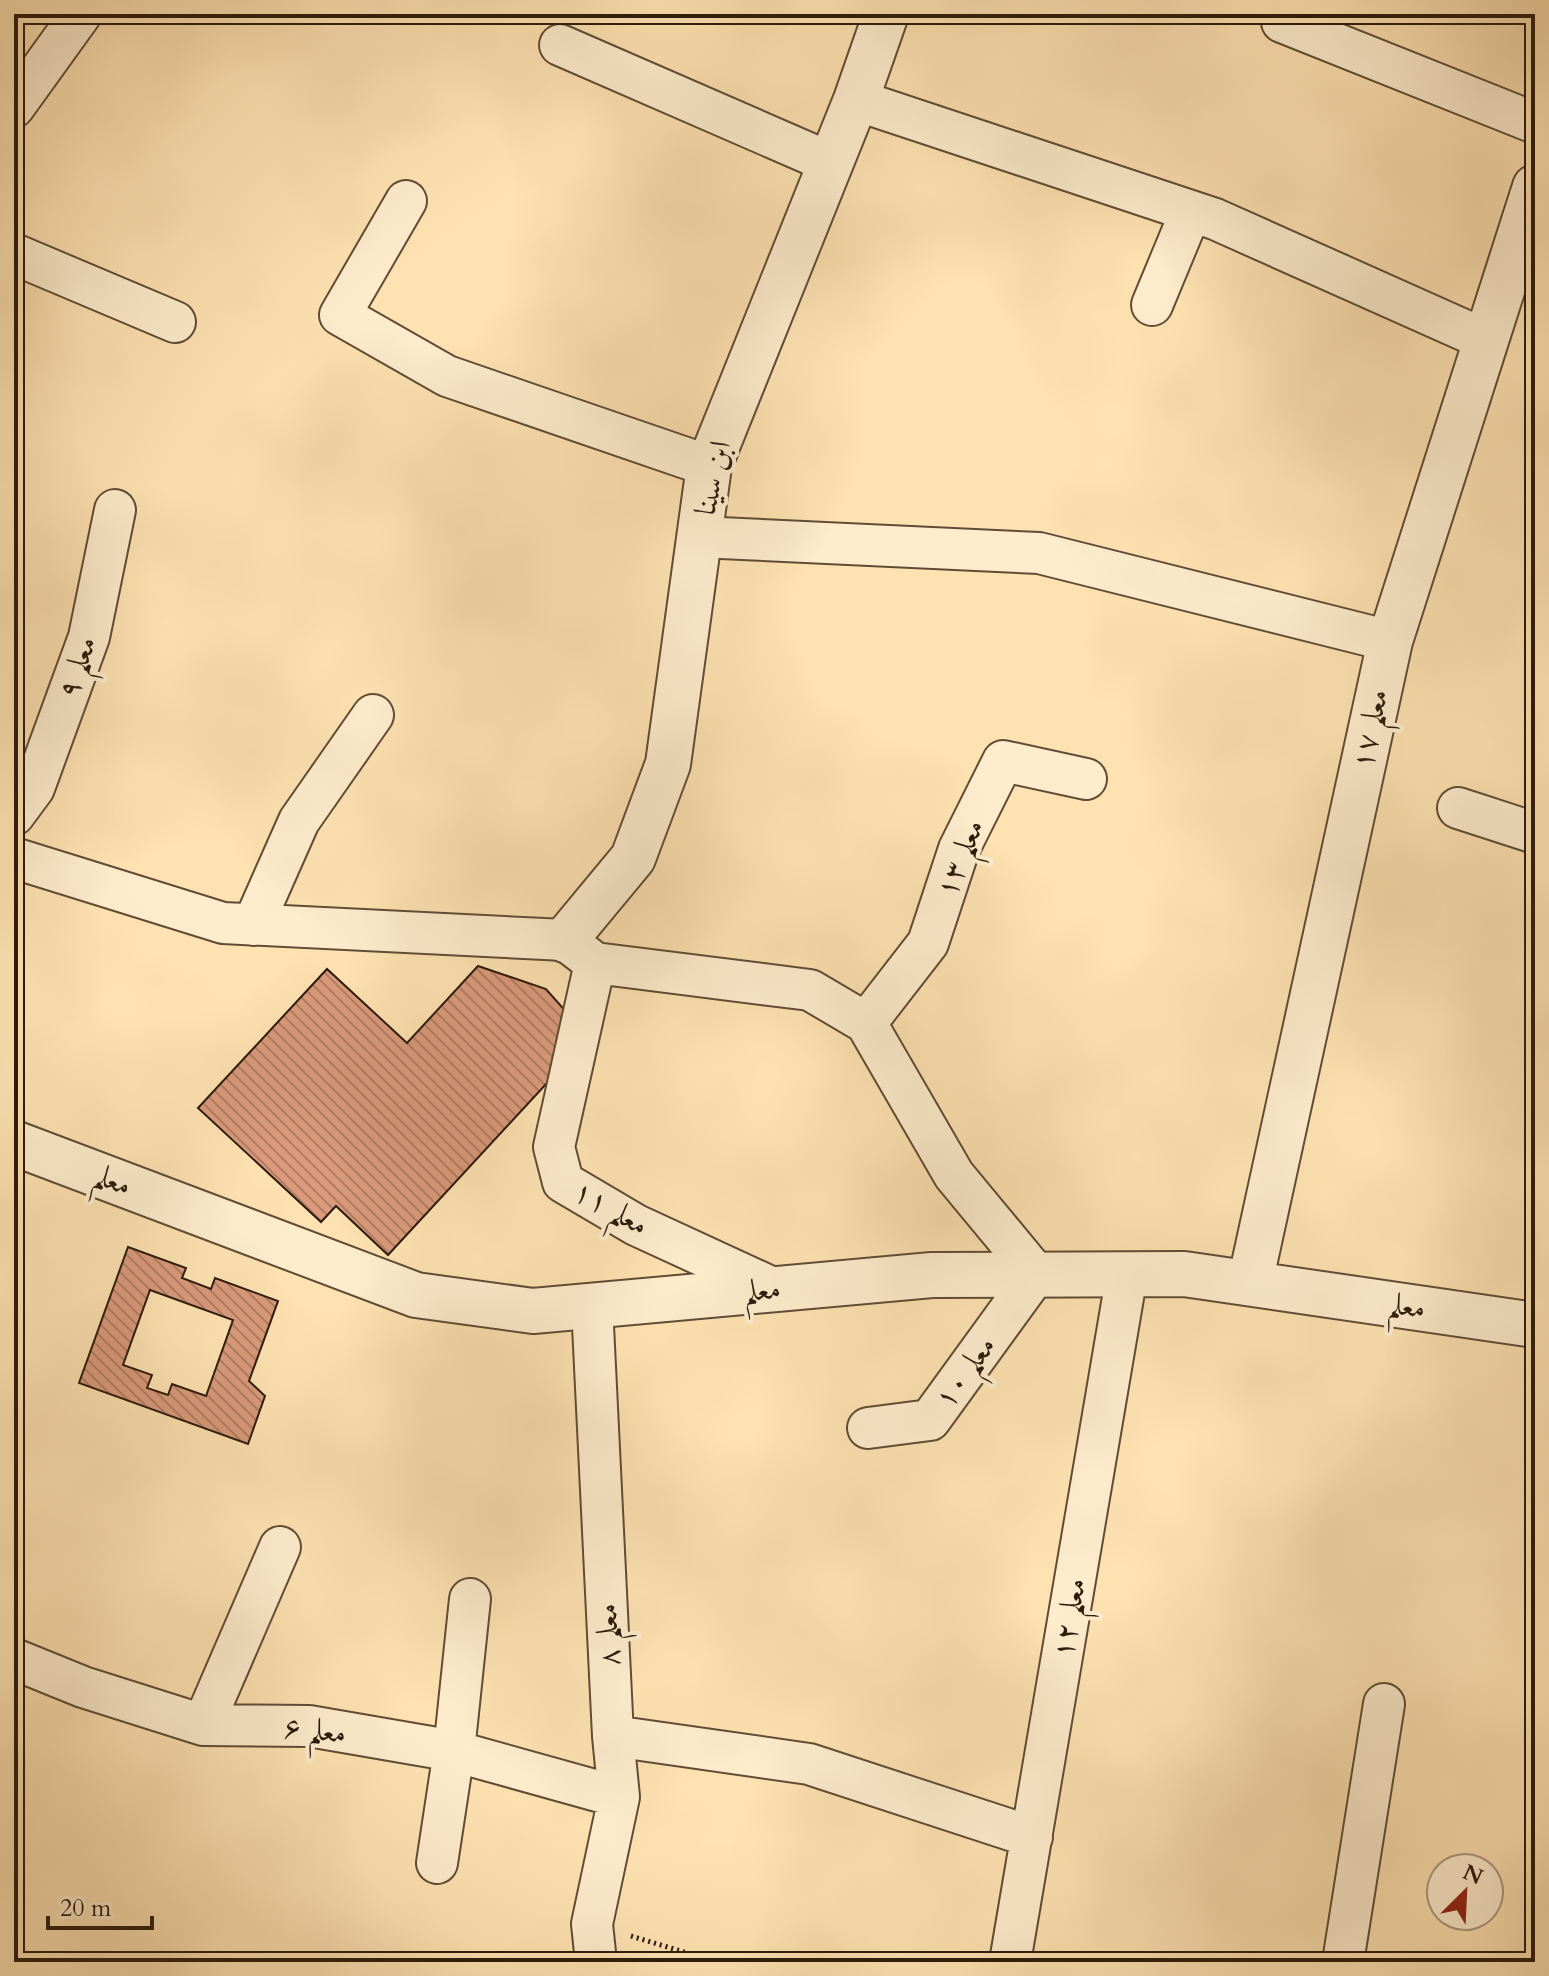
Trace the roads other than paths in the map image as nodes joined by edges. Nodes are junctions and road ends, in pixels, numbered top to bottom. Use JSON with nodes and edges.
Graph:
{"nodes":[{"id":1,"x":81,"y":14,"type":"edge"},
{"id":2,"x":886,"y":14,"type":"edge"},
{"id":3,"x":1282,"y":22,"type":"dead end"},
{"id":4,"x":560,"y":45,"type":"dead end"},
{"id":5,"x":856,"y":100,"type":"junction"},
{"id":6,"x":14,"y":107,"type":"edge"},
{"id":7,"x":1535,"y":123,"type":"edge"},
{"id":8,"x":831,"y":163,"type":"junction"},
{"id":9,"x":1535,"y":187,"type":"edge"},
{"id":10,"x":406,"y":201,"type":"dead end"},
{"id":11,"x":1191,"y":211,"type":"junction"},
{"id":12,"x":14,"y":254,"type":"edge"},
{"id":13,"x":1522,"y":272,"type":"edge"},
{"id":14,"x":1152,"y":305,"type":"dead end"},
{"id":15,"x":175,"y":322,"type":"dead end"},
{"id":16,"x":1486,"y":340,"type":"junction"},
{"id":17,"x":709,"y":466,"type":"junction"},
{"id":18,"x":115,"y":510,"type":"dead end"},
{"id":19,"x":699,"y":537,"type":"junction"},
{"id":20,"x":1390,"y":641,"type":"junction"},
{"id":21,"x":373,"y":715,"type":"dead end"},
{"id":22,"x":1086,"y":779,"type":"dead end"},
{"id":23,"x":1458,"y":808,"type":"dead end"},
{"id":24,"x":14,"y":815,"type":"edge"},
{"id":25,"x":1535,"y":833,"type":"edge"},
{"id":26,"x":14,"y":858,"type":"edge"},
{"id":27,"x":253,"y":925,"type":"junction"},
{"id":28,"x":580,"y":952,"type":"junction"},
{"id":29,"x":866,"y":1023,"type":"junction"},
{"id":30,"x":14,"y":1143,"type":"edge"},
{"id":31,"x":1036,"y":1274,"type":"junction"},
{"id":32,"x":1127,"y":1274,"type":"junction"},
{"id":33,"x":1250,"y":1283,"type":"junction"},
{"id":34,"x":775,"y":1289,"type":"junction"},
{"id":35,"x":592,"y":1305,"type":"junction"},
{"id":36,"x":1535,"y":1325,"type":"edge"},
{"id":37,"x":868,"y":1428,"type":"dead end"},
{"id":38,"x":280,"y":1547,"type":"dead end"},
{"id":39,"x":470,"y":1599,"type":"dead end"},
{"id":40,"x":14,"y":1659,"type":"edge"},
{"id":41,"x":1384,"y":1704,"type":"dead end"},
{"id":42,"x":203,"y":1725,"type":"junction"},
{"id":43,"x":613,"y":1736,"type":"junction"},
{"id":44,"x":454,"y":1751,"type":"junction"},
{"id":45,"x":619,"y":1797,"type":"junction"},
{"id":46,"x":1032,"y":1837,"type":"junction"},
{"id":47,"x":437,"y":1863,"type":"dead end"},
{"id":48,"x":594,"y":1943,"type":"edge"},
{"id":49,"x":1010,"y":1962,"type":"edge"},
{"id":50,"x":1343,"y":1962,"type":"edge"}],
"edges":[{"from":1,"to":6,"type":"street"},
{"from":2,"to":5,"type":"street","name":"ابن سینا"},
{"from":3,"to":7,"type":"street"},
{"from":4,"to":8,"type":"street"},
{"from":5,"to":8,"type":"street","name":"ابن سینا"},
{"from":5,"to":11,"type":"street"},
{"from":8,"to":17,"type":"street","name":"ابن سینا"},
{"from":9,"to":13,"type":"street","name":"معلم ۱۷"},
{"from":10,"to":17,"type":"street"},
{"from":11,"to":14,"type":"street"},
{"from":11,"to":16,"type":"street"},
{"from":12,"to":15,"type":"street"},
{"from":13,"to":16,"type":"street","name":"معلم ۱۷"},
{"from":16,"to":20,"type":"street","name":"معلم ۱۷"},
{"from":17,"to":19,"type":"street","name":"ابن سینا"},
{"from":18,"to":24,"type":"street","name":"معلم ۹"},
{"from":19,"to":20,"type":"street"},
{"from":19,"to":28,"type":"street","name":"ابن سینا"},
{"from":20,"to":33,"type":"street","name":"معلم ۱۷"},
{"from":21,"to":27,"type":"street"},
{"from":22,"to":29,"type":"street","name":"معلم ۱۳"},
{"from":23,"to":25,"type":"street"},
{"from":26,"to":27,"type":"street"},
{"from":27,"to":28,"type":"street"},
{"from":28,"to":29,"type":"street"},
{"from":28,"to":34,"type":"street","name":"معلم ۱۱"},
{"from":29,"to":31,"type":"street"},
{"from":30,"to":35,"type":"street","name":"معلم"},
{"from":31,"to":32,"type":"street","name":"معلم"},
{"from":31,"to":34,"type":"street","name":"معلم"},
{"from":31,"to":37,"type":"street","name":"معلم ۱۰"},
{"from":32,"to":33,"type":"street","name":"معلم"},
{"from":32,"to":46,"type":"street","name":"معلم ۱۲"},
{"from":33,"to":36,"type":"street","name":"معلم"},
{"from":34,"to":35,"type":"street","name":"معلم"},
{"from":35,"to":43,"type":"street","name":"معلم ۸"},
{"from":38,"to":42,"type":"street"},
{"from":39,"to":44,"type":"street"},
{"from":40,"to":42,"type":"street","name":"معلم ۶"},
{"from":41,"to":50,"type":"street"},
{"from":42,"to":44,"type":"street","name":"معلم ۶"},
{"from":43,"to":45,"type":"street","name":"معلم ۸"},
{"from":43,"to":46,"type":"street"},
{"from":44,"to":45,"type":"street","name":"معلم ۶"},
{"from":44,"to":47,"type":"street"},
{"from":45,"to":48,"type":"street","name":"معلم ۸"},
{"from":46,"to":49,"type":"street","name":"معلم ۱۲"}]}
